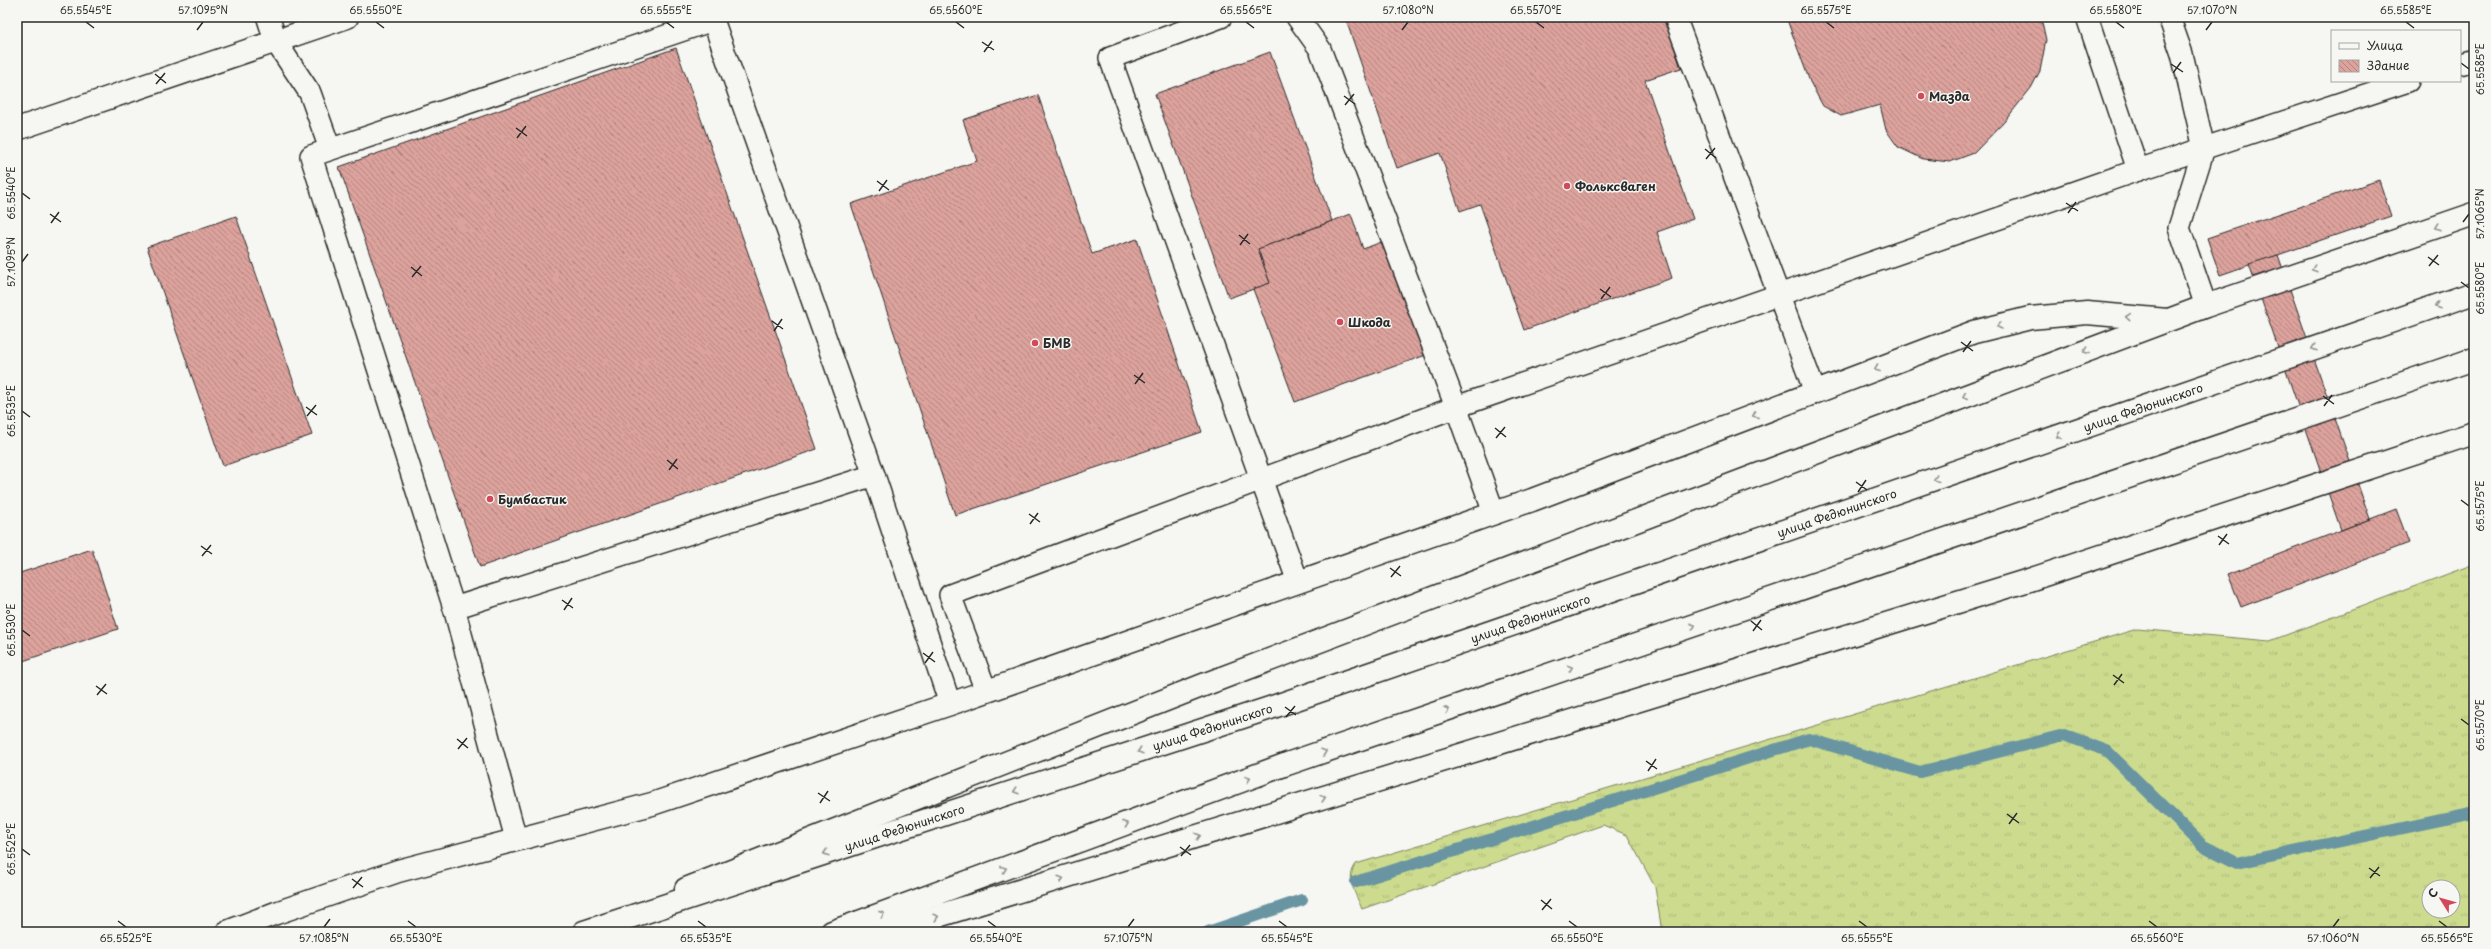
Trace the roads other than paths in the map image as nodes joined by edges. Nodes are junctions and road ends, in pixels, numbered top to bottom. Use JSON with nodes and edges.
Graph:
{"nodes":[{"id":1,"x":268,"y":17,"type":"edge"},
{"id":2,"x":347,"y":17,"type":"edge"},
{"id":3,"x":1221,"y":17,"type":"edge"},
{"id":4,"x":1298,"y":17,"type":"edge"},
{"id":5,"x":1675,"y":17,"type":"edge"},
{"id":6,"x":2087,"y":17,"type":"edge"},
{"id":7,"x":2169,"y":17,"type":"edge"},
{"id":8,"x":713,"y":18,"type":"edge"},
{"id":9,"x":276,"y":42,"type":"junction"},
{"id":10,"x":2474,"y":60,"type":"edge"},
{"id":11,"x":2461,"y":64,"type":"edge"},
{"id":12,"x":2405,"y":82,"type":"edge"},
{"id":13,"x":17,"y":129,"type":"edge"},
{"id":14,"x":2204,"y":148,"type":"junction"},
{"id":15,"x":330,"y":149,"type":"junction"},
{"id":16,"x":2138,"y":170,"type":"junction"},
{"id":17,"x":2474,"y":214,"type":"edge"},
{"id":18,"x":2474,"y":293,"type":"edge"},
{"id":19,"x":1779,"y":296,"type":"junction"},
{"id":20,"x":2206,"y":306,"type":"junction"},
{"id":21,"x":2167,"y":320,"type":"junction"},
{"id":22,"x":2474,"y":359,"type":"edge"},
{"id":23,"x":1815,"y":392,"type":"junction"},
{"id":24,"x":1456,"y":406,"type":"junction"},
{"id":25,"x":2474,"y":433,"type":"edge"},
{"id":26,"x":874,"y":475,"type":"junction"},
{"id":27,"x":1262,"y":479,"type":"junction"},
{"id":28,"x":1494,"y":513,"type":"junction"},
{"id":29,"x":1298,"y":582,"type":"junction"},
{"id":30,"x":454,"y":608,"type":"junction"},
{"id":31,"x":986,"y":691,"type":"junction"},
{"id":32,"x":950,"y":704,"type":"junction"},
{"id":33,"x":516,"y":839,"type":"junction"},
{"id":34,"x":227,"y":932,"type":"edge"},
{"id":35,"x":577,"y":932,"type":"edge"},
{"id":36,"x":584,"y":932,"type":"edge"},
{"id":37,"x":832,"y":932,"type":"edge"},
{"id":38,"x":886,"y":932,"type":"edge"}],
"edges":[{"from":1,"to":9,"type":"main road"},
{"from":2,"to":9,"type":"main road"},
{"from":3,"to":27,"type":"lane"},
{"from":4,"to":24,"type":"lane"},
{"from":5,"to":19,"type":"lane"},
{"from":6,"to":16,"type":"lane"},
{"from":7,"to":14,"type":"lane"},
{"from":8,"to":15,"type":"lane"},
{"from":8,"to":26,"type":"lane"},
{"from":9,"to":13,"type":"main road"},
{"from":9,"to":15,"type":"lane"},
{"from":10,"to":11,"type":"lane"},
{"from":12,"to":14,"type":"lane"},
{"from":14,"to":16,"type":"lane"},
{"from":14,"to":20,"type":"lane"},
{"from":15,"to":30,"type":"lane"},
{"from":16,"to":19,"type":"lane"},
{"from":17,"to":20,"type":"main road","one_way":true},
{"from":18,"to":36,"type":"main road","name":"улица Федюнинского","one_way":true},
{"from":19,"to":23,"type":"lane"},
{"from":19,"to":24,"type":"lane"},
{"from":20,"to":21,"type":"main road"},
{"from":21,"to":23,"type":"main road","one_way":true},
{"from":21,"to":35,"type":"main road","one_way":true},
{"from":37,"to":22,"type":"main road","one_way":true},
{"from":23,"to":28,"type":"main road","one_way":true},
{"from":24,"to":27,"type":"lane"},
{"from":24,"to":28,"type":"lane"},
{"from":38,"to":25,"type":"main road","one_way":true},
{"from":26,"to":30,"type":"lane"},
{"from":26,"to":32,"type":"lane"},
{"from":27,"to":29,"type":"lane"},
{"from":27,"to":31,"type":"lane"},
{"from":28,"to":29,"type":"main road"},
{"from":29,"to":31,"type":"main road"},
{"from":30,"to":33,"type":"lane"},
{"from":31,"to":32,"type":"main road"},
{"from":32,"to":33,"type":"main road"},
{"from":33,"to":34,"type":"main road"}]}
